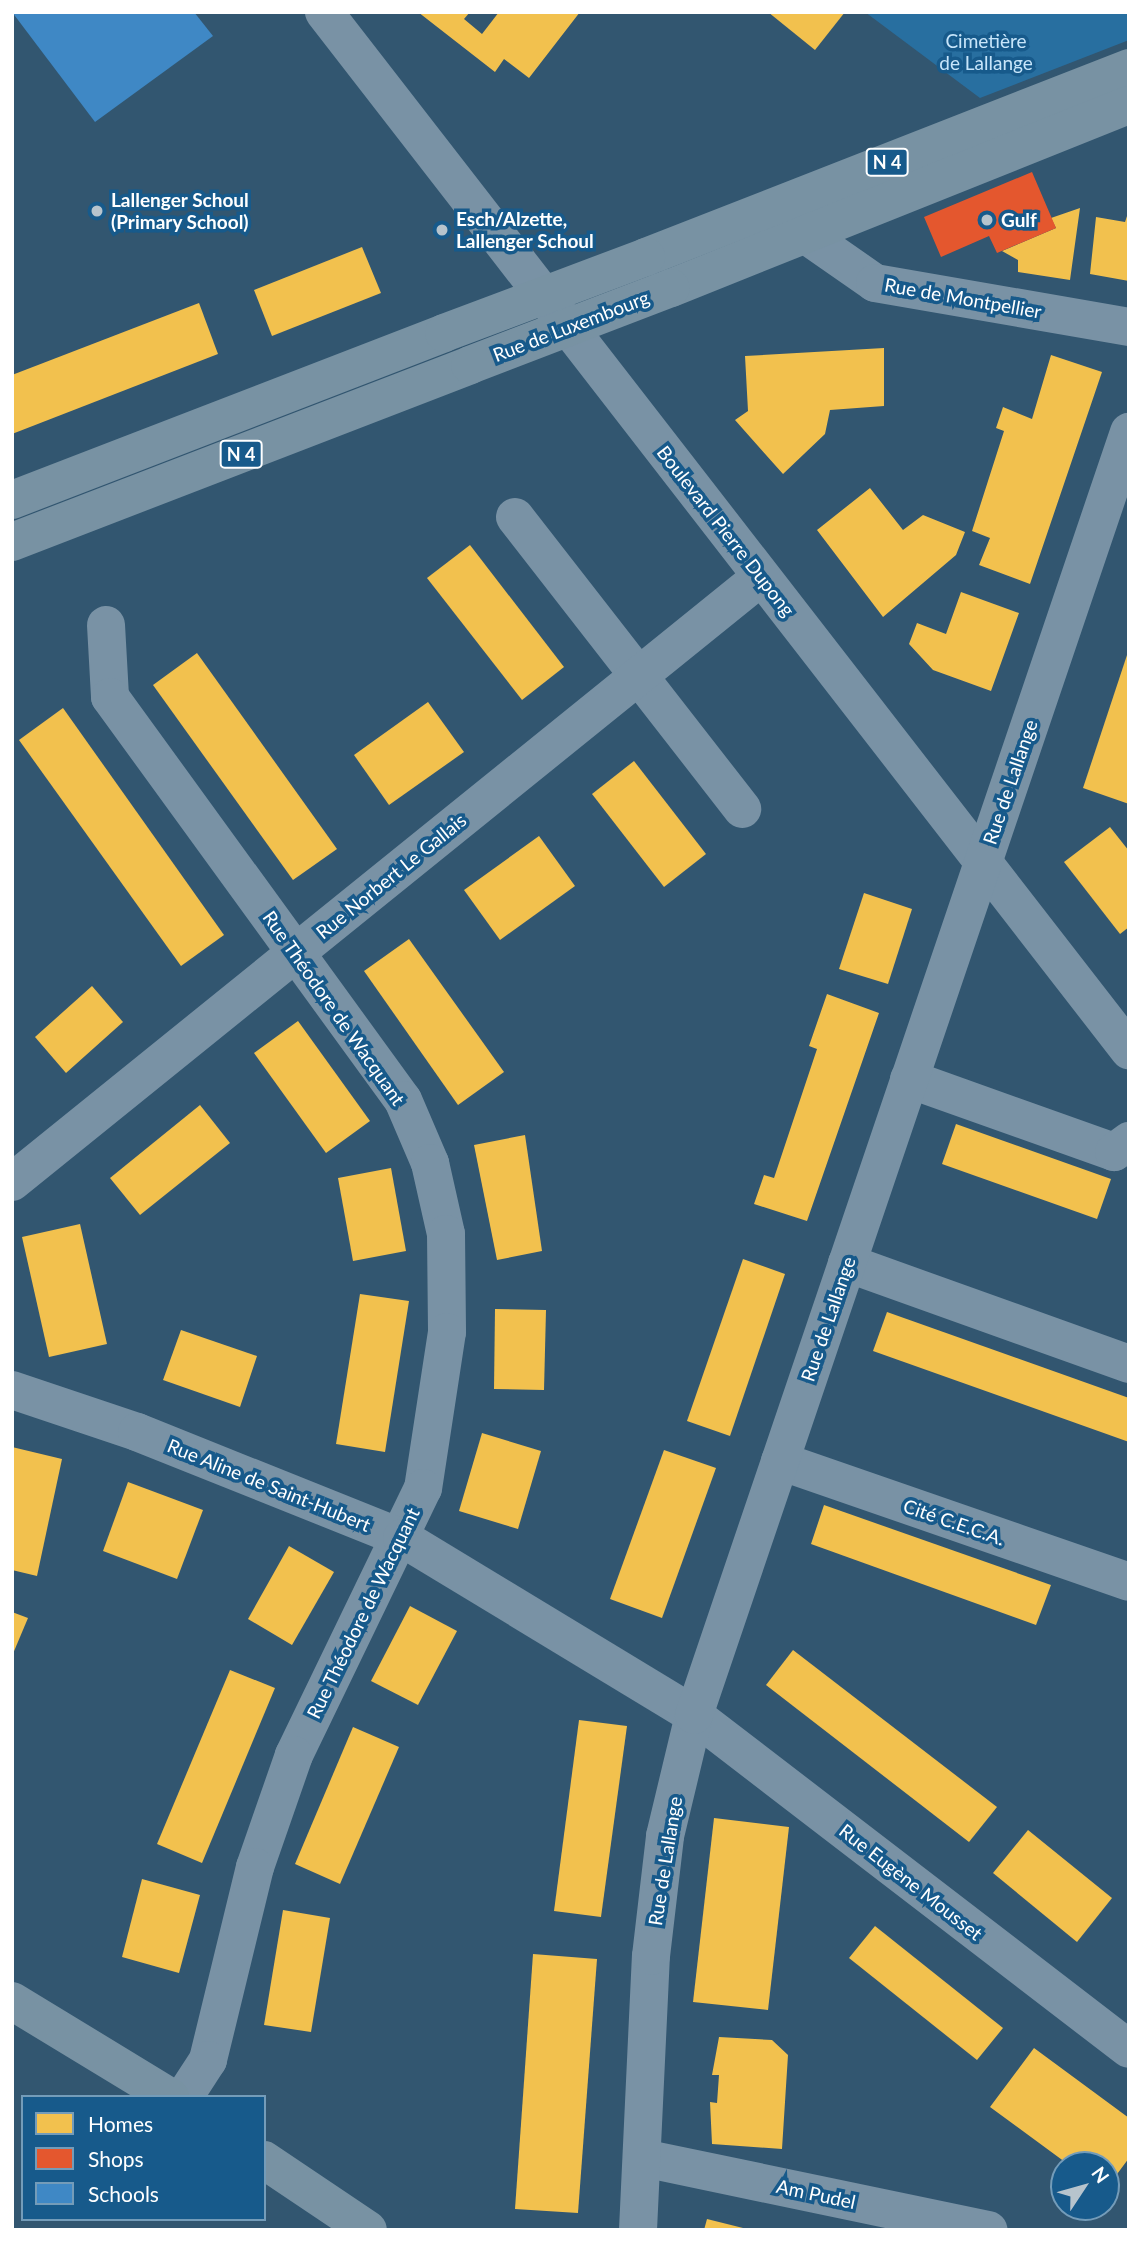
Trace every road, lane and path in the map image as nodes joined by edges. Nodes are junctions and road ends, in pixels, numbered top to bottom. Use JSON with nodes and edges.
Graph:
{"nodes":[{"id":1,"x":324,"y":12,"type":"edge"},
{"id":2,"x":1129,"y":68,"type":"edge"},
{"id":3,"x":1129,"y":106,"type":"edge"},
{"id":4,"x":850,"y":177,"type":"junction"},
{"id":5,"x":809,"y":237,"type":"junction"},
{"id":6,"x":1129,"y":327,"type":"edge"},
{"id":7,"x":1129,"y":432,"type":"edge"},
{"id":8,"x":12,"y":500,"type":"edge"},
{"id":9,"x":515,"y":517,"type":"dead end"},
{"id":10,"x":12,"y":542,"type":"edge"},
{"id":11,"x":761,"y":577,"type":"junction"},
{"id":12,"x":106,"y":625,"type":"dead end"},
{"id":13,"x":639,"y":676,"type":"junction"},
{"id":14,"x":742,"y":809,"type":"dead end"},
{"id":15,"x":983,"y":863,"type":"junction"},
{"id":16,"x":296,"y":953,"type":"junction"},
{"id":17,"x":1129,"y":1049,"type":"edge"},
{"id":18,"x":909,"y":1079,"type":"junction"},
{"id":19,"x":1129,"y":1141,"type":"edge"},
{"id":20,"x":12,"y":1182,"type":"edge"},
{"id":21,"x":847,"y":1263,"type":"junction"},
{"id":22,"x":1129,"y":1364,"type":"edge"},
{"id":23,"x":12,"y":1390,"type":"edge"},
{"id":24,"x":780,"y":1461,"type":"junction"},
{"id":25,"x":402,"y":1538,"type":"junction"},
{"id":26,"x":1129,"y":1582,"type":"edge"},
{"id":27,"x":694,"y":1714,"type":"junction"},
{"id":28,"x":12,"y":2001,"type":"edge"},
{"id":29,"x":1129,"y":2049,"type":"edge"},
{"id":30,"x":167,"y":2095,"type":"edge"},
{"id":31,"x":185,"y":2095,"type":"edge"},
{"id":32,"x":643,"y":2158,"type":"junction"},
{"id":33,"x":266,"y":2161,"type":"edge"},
{"id":34,"x":368,"y":2230,"type":"edge"},
{"id":35,"x":639,"y":2230,"type":"edge"},
{"id":36,"x":989,"y":2230,"type":"edge"}],
"edges":[{"from":1,"to":11,"type":"street","name":"Boulevard Pierre Dupong"},
{"from":2,"to":4,"type":"main road","name":"Rue de Luxembourg","number":"N 4"},
{"from":3,"to":5,"type":"main road","name":"Rue de Luxembourg","number":"N 4"},
{"from":4,"to":5,"type":"main road"},
{"from":4,"to":8,"type":"main road","name":"Rue de Luxembourg","number":"N 4","bridge":true},
{"from":5,"to":6,"type":"street","name":"Rue de Montpellier"},
{"from":5,"to":10,"type":"main road","name":"Rue de Luxembourg","number":"N 4","bridge":true},
{"from":7,"to":15,"type":"street","name":"Rue de Lallange"},
{"from":9,"to":13,"type":"street"},
{"from":11,"to":13,"type":"street","name":"Rue Norbert Le Gallais"},
{"from":11,"to":15,"type":"street","name":"Boulevard Pierre Dupong"},
{"from":12,"to":16,"type":"street","name":"Rue Théodore de Wacquant"},
{"from":13,"to":14,"type":"street"},
{"from":13,"to":16,"type":"street","name":"Rue Norbert Le Gallais"},
{"from":15,"to":17,"type":"street","name":"Boulevard Pierre Dupong"},
{"from":15,"to":18,"type":"street","name":"Rue de Lallange"},
{"from":16,"to":20,"type":"street","name":"Rue Norbert Le Gallais"},
{"from":16,"to":25,"type":"street","name":"Rue Théodore de Wacquant"},
{"from":18,"to":19,"type":"street"},
{"from":18,"to":21,"type":"street","name":"Rue de Lallange"},
{"from":21,"to":22,"type":"street"},
{"from":21,"to":24,"type":"street","name":"Rue de Lallange"},
{"from":23,"to":25,"type":"street","name":"Rue Aline de Saint-Hubert"},
{"from":24,"to":26,"type":"street","name":"Cité C.E.C.A."},
{"from":24,"to":27,"type":"street","name":"Rue de Lallange"},
{"from":25,"to":27,"type":"street","name":"Rue Aline de Saint-Hubert"},
{"from":25,"to":31,"type":"street","name":"Rue Théodore de Wacquant"},
{"from":27,"to":29,"type":"street","name":"Rue Eugène Mousset"},
{"from":27,"to":32,"type":"street","name":"Rue de Lallange"},
{"from":28,"to":30,"type":"main road"},
{"from":32,"to":35,"type":"street","name":"Rue de Lallange"},
{"from":32,"to":36,"type":"street","name":"Am Pudel"},
{"from":33,"to":34,"type":"main road"}]}
